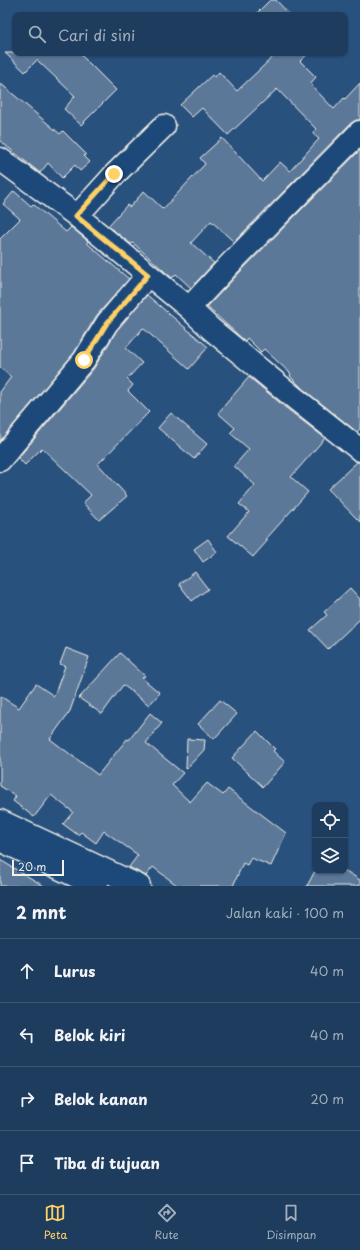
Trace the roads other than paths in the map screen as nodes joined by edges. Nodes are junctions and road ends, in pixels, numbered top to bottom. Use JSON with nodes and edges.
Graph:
{"nodes":[{"id":1,"x":164,"y":126,"type":"dead end"},
{"id":2,"x":360,"y":132,"type":"edge"},
{"id":3,"x":0,"y":159,"type":"edge"},
{"id":4,"x":76,"y":216,"type":"junction"},
{"id":5,"x":148,"y":275,"type":"junction"},
{"id":6,"x":189,"y":308,"type":"junction"},
{"id":7,"x":360,"y":450,"type":"edge"},
{"id":8,"x":0,"y":460,"type":"edge"},
{"id":9,"x":0,"y":836,"type":"edge"},
{"id":10,"x":97,"y":886,"type":"edge"},
{"id":11,"x":138,"y":886,"type":"edge"}],
"edges":[{"from":1,"to":4,"type":"street"},
{"from":2,"to":6,"type":"street"},
{"from":3,"to":4,"type":"street"},
{"from":4,"to":5,"type":"street"},
{"from":5,"to":6,"type":"street"},
{"from":5,"to":8,"type":"street"},
{"from":6,"to":7,"type":"street"},
{"from":9,"to":10,"type":"street"},
{"from":9,"to":11,"type":"street"}]}
